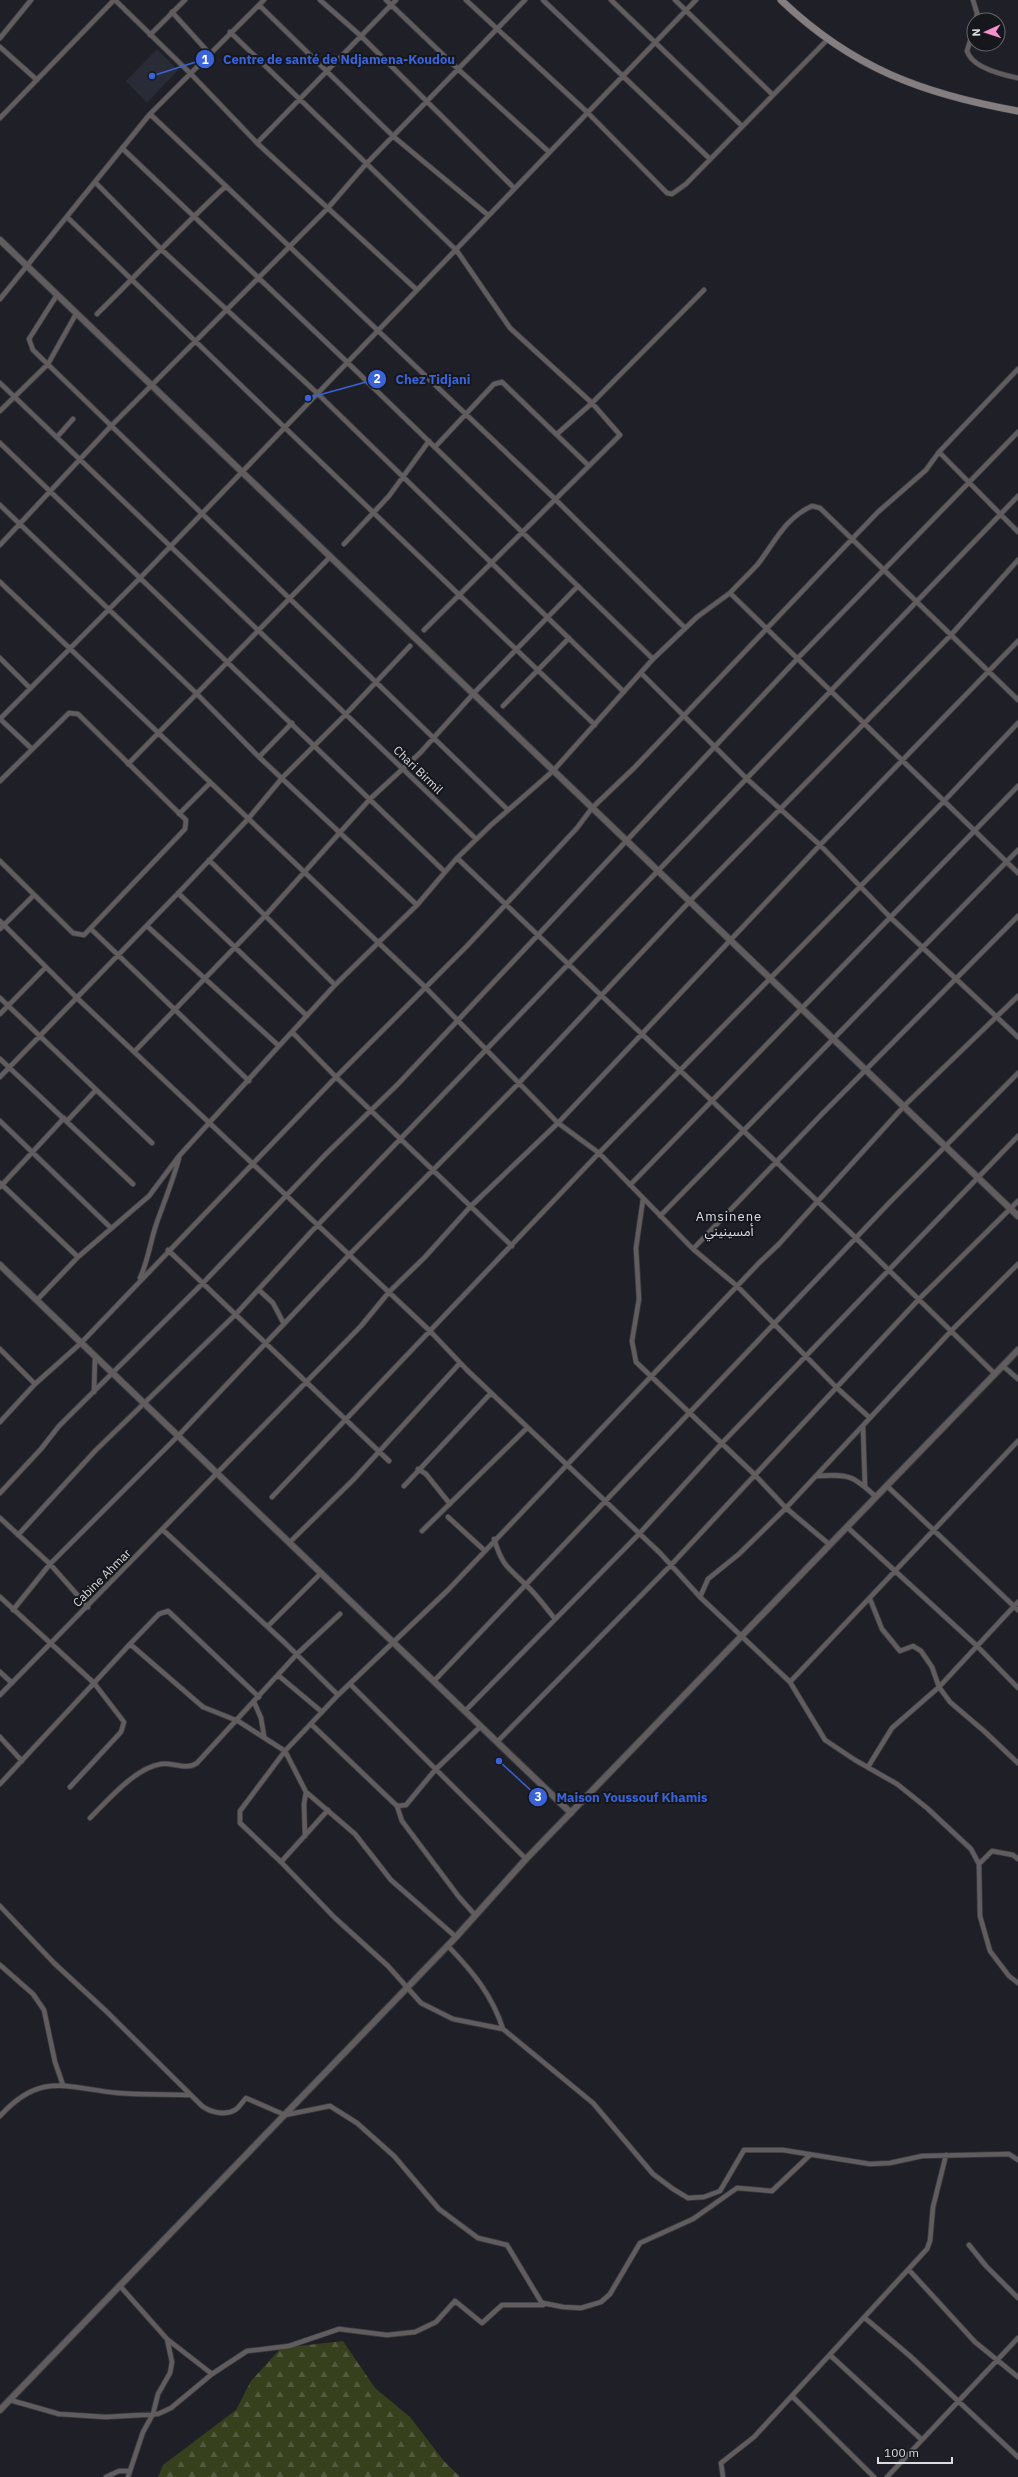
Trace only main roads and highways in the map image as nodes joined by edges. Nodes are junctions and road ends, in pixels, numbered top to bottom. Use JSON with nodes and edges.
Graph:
{"nodes":[{"id":1,"x":782,"y":0,"type":"edge"},
{"id":2,"x":1018,"y":111,"type":"edge"}],
"edges":[{"from":1,"to":2,"type":"main road"}]}
